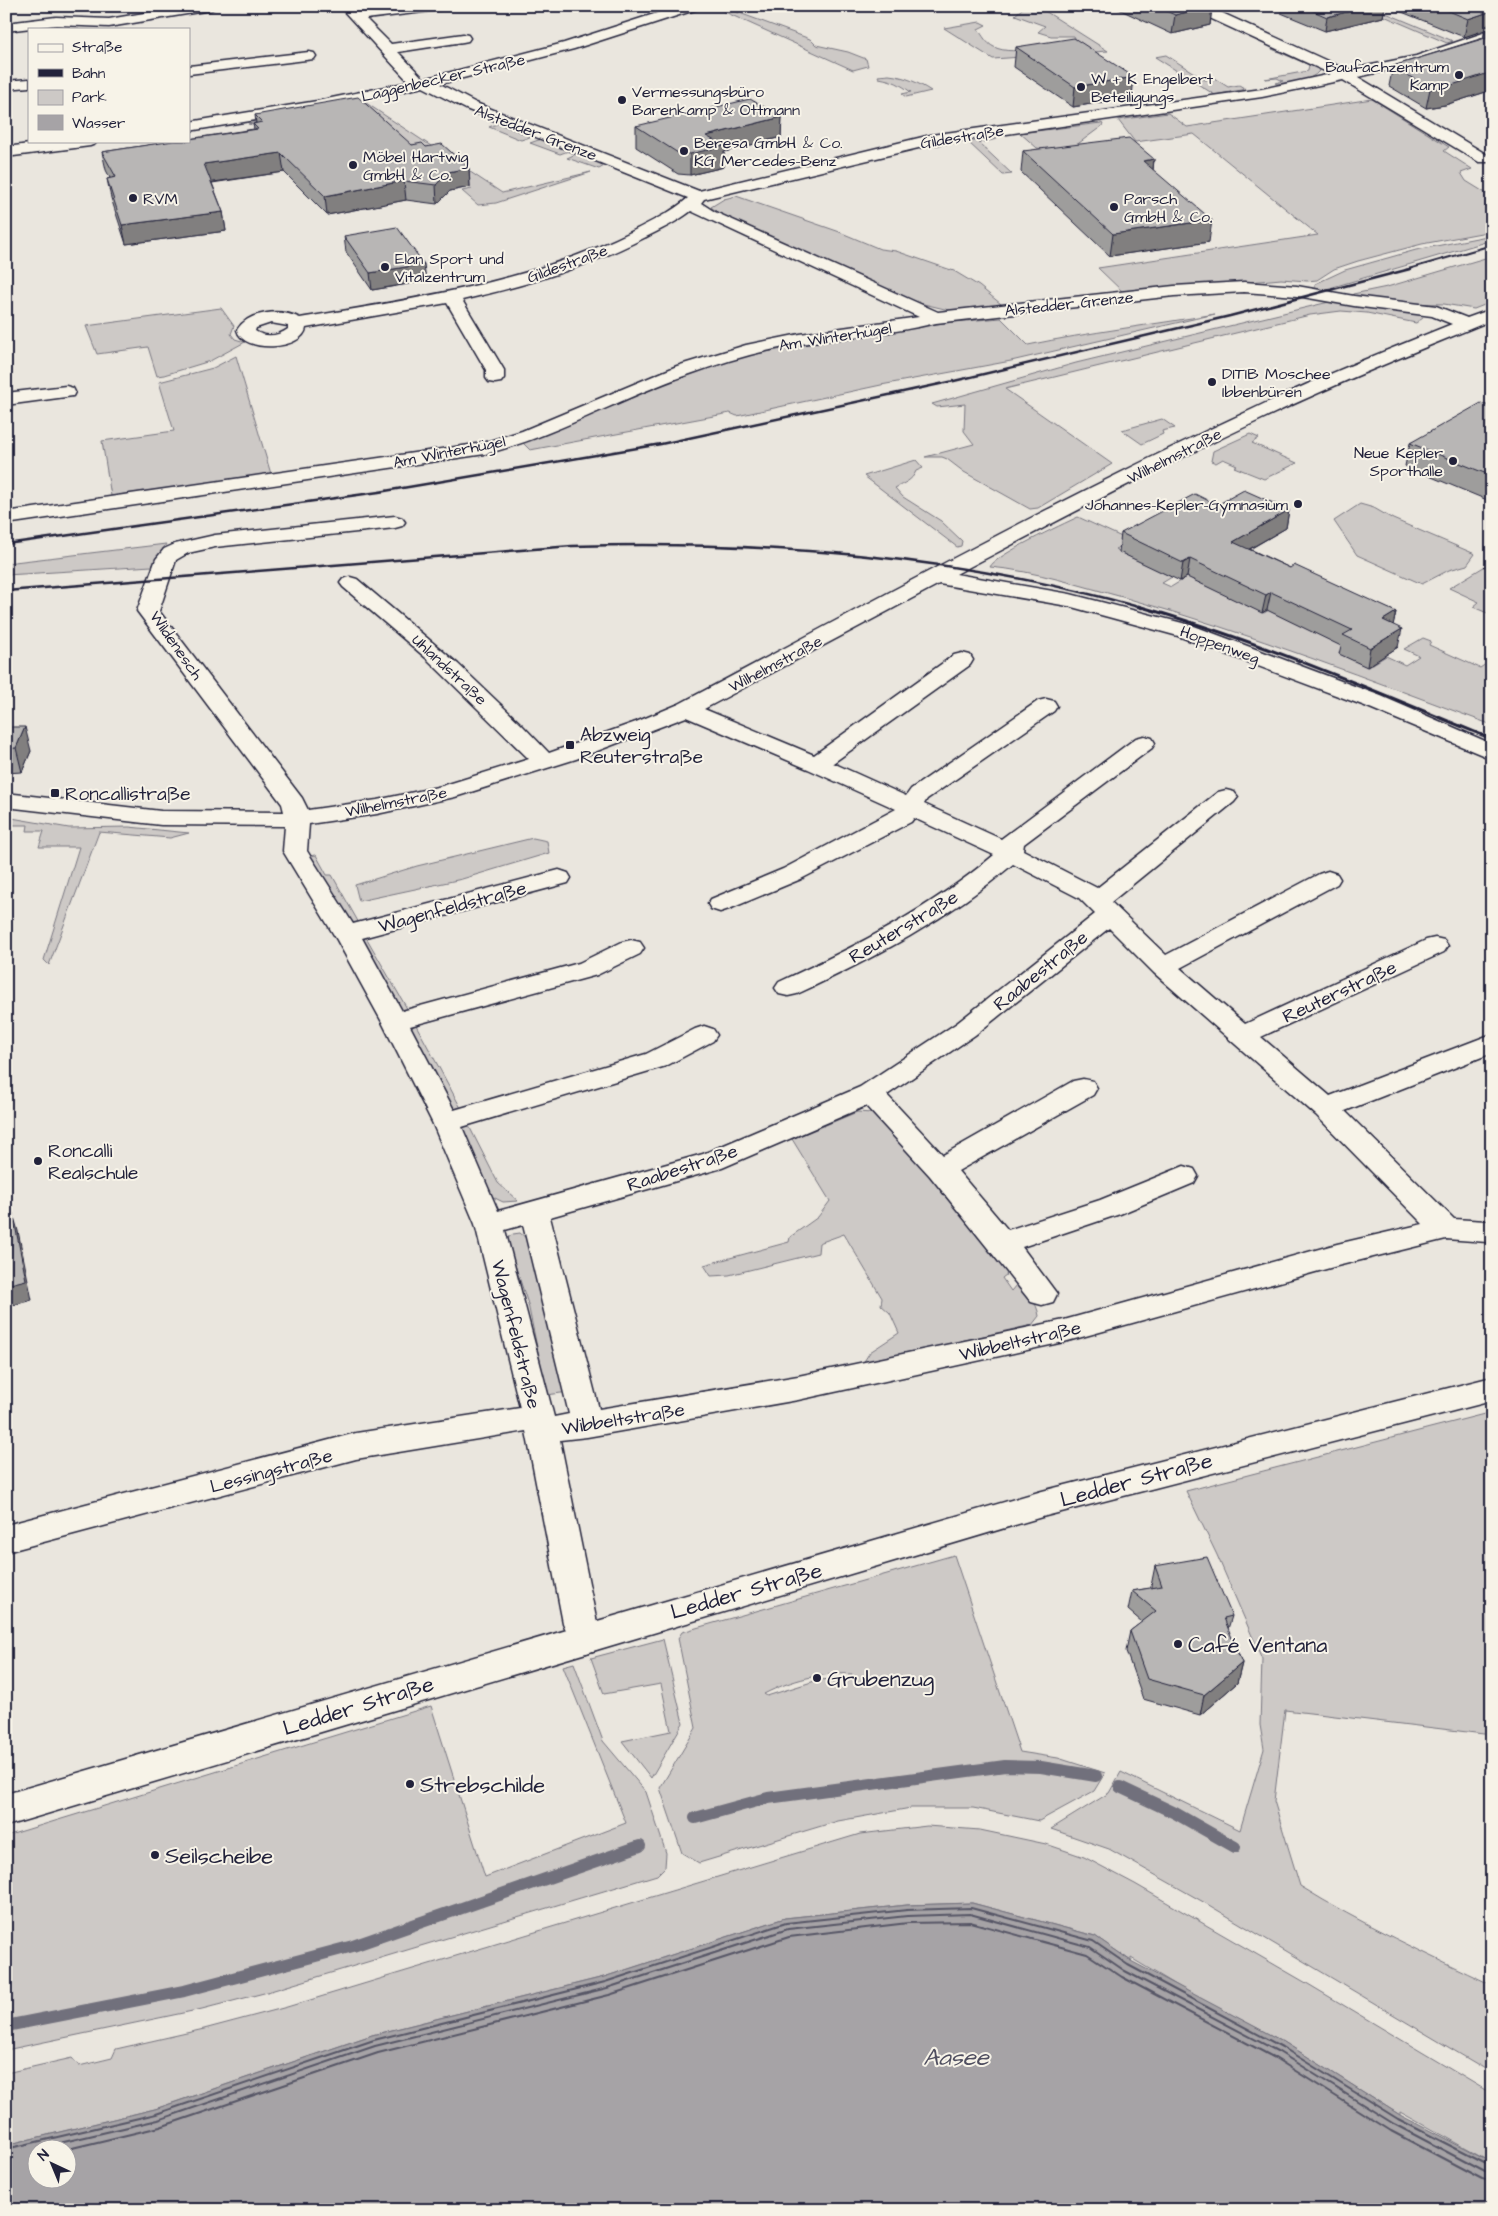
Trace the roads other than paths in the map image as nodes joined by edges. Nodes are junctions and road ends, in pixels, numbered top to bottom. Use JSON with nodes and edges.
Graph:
{"nodes":[{"id":1,"x":211,"y":6,"type":"edge"},
{"id":2,"x":346,"y":6,"type":"edge"},
{"id":3,"x":440,"y":6,"type":"edge"},
{"id":4,"x":692,"y":6,"type":"edge"},
{"id":5,"x":1195,"y":6,"type":"edge"},
{"id":6,"x":357,"y":16,"type":"junction"},
{"id":7,"x":55,"y":25,"type":"edge"},
{"id":8,"x":6,"y":27,"type":"edge"},
{"id":9,"x":1492,"y":34,"type":"edge"},
{"id":10,"x":463,"y":38,"type":"dead end"},
{"id":11,"x":388,"y":49,"type":"junction"},
{"id":12,"x":309,"y":56,"type":"dead end"},
{"id":13,"x":190,"y":70,"type":"edge"},
{"id":14,"x":1347,"y":76,"type":"junction"},
{"id":15,"x":28,"y":83,"type":"edge"},
{"id":16,"x":424,"y":83,"type":"junction"},
{"id":17,"x":6,"y":85,"type":"edge"},
{"id":18,"x":190,"y":127,"type":"edge"},
{"id":19,"x":82,"y":142,"type":"edge"},
{"id":20,"x":6,"y":152,"type":"edge"},
{"id":21,"x":1484,"y":159,"type":"dead end"},
{"id":22,"x":695,"y":200,"type":"junction"},
{"id":23,"x":452,"y":297,"type":"junction"},
{"id":24,"x":1492,"y":314,"type":"edge"},
{"id":25,"x":936,"y":318,"type":"junction"},
{"id":26,"x":297,"y":324,"type":"dead end"},
{"id":27,"x":1468,"y":324,"type":"junction"},
{"id":28,"x":495,"y":378,"type":"dead end"},
{"id":29,"x":66,"y":392,"type":"dead end"},
{"id":30,"x":6,"y":400,"type":"edge"},
{"id":31,"x":6,"y":518,"type":"edge"},
{"id":32,"x":395,"y":522,"type":"dead end"},
{"id":33,"x":937,"y":577,"type":"junction"},
{"id":34,"x":350,"y":583,"type":"dead end"},
{"id":35,"x":962,"y":660,"type":"dead end"},
{"id":36,"x":1046,"y":706,"type":"dead end"},
{"id":37,"x":688,"y":709,"type":"junction"},
{"id":38,"x":1144,"y":743,"type":"dead end"},
{"id":39,"x":1492,"y":752,"type":"edge"},
{"id":40,"x":544,"y":762,"type":"junction"},
{"id":41,"x":816,"y":764,"type":"junction"},
{"id":42,"x":1226,"y":797,"type":"dead end"},
{"id":43,"x":6,"y":800,"type":"edge"},
{"id":44,"x":911,"y":807,"type":"junction"},
{"id":45,"x":298,"y":819,"type":"junction"},
{"id":46,"x":1011,"y":852,"type":"junction"},
{"id":47,"x":559,"y":878,"type":"dead end"},
{"id":48,"x":1328,"y":879,"type":"dead end"},
{"id":49,"x":720,"y":904,"type":"dead end"},
{"id":50,"x":1104,"y":907,"type":"junction"},
{"id":51,"x":346,"y":934,"type":"junction"},
{"id":52,"x":1435,"y":946,"type":"dead end"},
{"id":53,"x":631,"y":948,"type":"dead end"},
{"id":54,"x":1163,"y":967,"type":"junction"},
{"id":55,"x":788,"y":988,"type":"dead end"},
{"id":56,"x":395,"y":1022,"type":"junction"},
{"id":57,"x":704,"y":1035,"type":"dead end"},
{"id":58,"x":1243,"y":1035,"type":"junction"},
{"id":59,"x":1492,"y":1043,"type":"edge"},
{"id":60,"x":1083,"y":1088,"type":"dead end"},
{"id":61,"x":870,"y":1094,"type":"junction"},
{"id":62,"x":1326,"y":1108,"type":"junction"},
{"id":63,"x":446,"y":1122,"type":"junction"},
{"id":64,"x":940,"y":1169,"type":"junction"},
{"id":65,"x":1184,"y":1176,"type":"dead end"},
{"id":66,"x":534,"y":1211,"type":"junction"},
{"id":67,"x":489,"y":1224,"type":"junction"},
{"id":68,"x":1446,"y":1229,"type":"junction"},
{"id":69,"x":1492,"y":1230,"type":"edge"},
{"id":70,"x":1002,"y":1243,"type":"junction"},
{"id":71,"x":1042,"y":1294,"type":"dead end"},
{"id":72,"x":1492,"y":1389,"type":"edge"},
{"id":73,"x":540,"y":1424,"type":"junction"},
{"id":74,"x":587,"y":1425,"type":"junction"},
{"id":75,"x":6,"y":1538,"type":"edge"},
{"id":76,"x":586,"y":1639,"type":"junction"},
{"id":77,"x":6,"y":1810,"type":"edge"}],
"edges":[{"from":1,"to":7,"type":"street"},
{"from":2,"to":6,"type":"street","name":"Alstedder Grenze"},
{"from":3,"to":6,"type":"street"},
{"from":4,"to":16,"type":"street","name":"Laggenbecker Straße"},
{"from":5,"to":14,"type":"street"},
{"from":6,"to":11,"type":"street","name":"Alstedder Grenze"},
{"from":7,"to":8,"type":"street"},
{"from":9,"to":14,"type":"street","name":"Gildestraße"},
{"from":10,"to":11,"type":"street"},
{"from":11,"to":16,"type":"street","name":"Alstedder Grenze"},
{"from":12,"to":13,"type":"street"},
{"from":14,"to":21,"type":"street"},
{"from":14,"to":22,"type":"street","name":"Gildestraße"},
{"from":15,"to":17,"type":"street"},
{"from":16,"to":18,"type":"street","name":"Laggenbecker Straße"},
{"from":16,"to":22,"type":"street","name":"Alstedder Grenze"},
{"from":19,"to":20,"type":"street"},
{"from":22,"to":23,"type":"street","name":"Gildestraße"},
{"from":22,"to":25,"type":"street","name":"Alstedder Grenze"},
{"from":23,"to":26,"type":"street","name":"Gildestraße"},
{"from":23,"to":28,"type":"street"},
{"from":24,"to":27,"type":"street","name":"Wilhelmstraße"},
{"from":25,"to":27,"type":"street","name":"Alstedder Grenze"},
{"from":25,"to":31,"type":"street","name":"Am Winterhügel"},
{"from":27,"to":33,"type":"street","name":"Wilhelmstraße"},
{"from":29,"to":30,"type":"street"},
{"from":32,"to":45,"type":"street","name":"Wildenesch"},
{"from":33,"to":37,"type":"street","name":"Wilhelmstraße"},
{"from":33,"to":39,"type":"street","name":"Hoppenweg"},
{"from":34,"to":40,"type":"street","name":"Uhlandstraße"},
{"from":35,"to":41,"type":"street"},
{"from":36,"to":44,"type":"street"},
{"from":37,"to":40,"type":"street","name":"Wilhelmstraße"},
{"from":37,"to":41,"type":"street"},
{"from":38,"to":46,"type":"street","name":"Reuterstraße"},
{"from":40,"to":45,"type":"street","name":"Wilhelmstraße"},
{"from":41,"to":44,"type":"street"},
{"from":42,"to":50,"type":"street"},
{"from":43,"to":45,"type":"street","name":"Wilhelmstraße"},
{"from":44,"to":46,"type":"street"},
{"from":44,"to":49,"type":"street"},
{"from":45,"to":51,"type":"street","name":"Wagenfeldstraße"},
{"from":46,"to":50,"type":"street"},
{"from":46,"to":55,"type":"street","name":"Reuterstraße"},
{"from":47,"to":51,"type":"street","name":"Wagenfeldstraße"},
{"from":48,"to":54,"type":"street"},
{"from":50,"to":54,"type":"street"},
{"from":50,"to":61,"type":"street","name":"Raabestraße"},
{"from":51,"to":56,"type":"street","name":"Wagenfeldstraße"},
{"from":52,"to":58,"type":"street","name":"Reuterstraße"},
{"from":53,"to":56,"type":"street"},
{"from":54,"to":58,"type":"street"},
{"from":56,"to":63,"type":"street","name":"Wagenfeldstraße"},
{"from":57,"to":63,"type":"street"},
{"from":58,"to":62,"type":"street"},
{"from":59,"to":62,"type":"street"},
{"from":60,"to":64,"type":"street"},
{"from":61,"to":64,"type":"street"},
{"from":61,"to":66,"type":"street","name":"Raabestraße"},
{"from":62,"to":68,"type":"street"},
{"from":63,"to":67,"type":"street","name":"Wagenfeldstraße"},
{"from":64,"to":70,"type":"street"},
{"from":65,"to":70,"type":"street"},
{"from":66,"to":67,"type":"street","name":"Raabestraße"},
{"from":66,"to":74,"type":"street"},
{"from":67,"to":73,"type":"street","name":"Wagenfeldstraße"},
{"from":68,"to":69,"type":"street","name":"Wibbeltstraße"},
{"from":68,"to":74,"type":"street","name":"Wibbeltstraße"},
{"from":70,"to":71,"type":"street"},
{"from":72,"to":76,"type":"street","name":"Ledder Straße"},
{"from":73,"to":74,"type":"street","name":"Wibbeltstraße"},
{"from":73,"to":75,"type":"street","name":"Lessingstraße"},
{"from":73,"to":76,"type":"street","name":"Wagenfeldstraße"},
{"from":76,"to":77,"type":"street","name":"Ledder Straße"}]}
